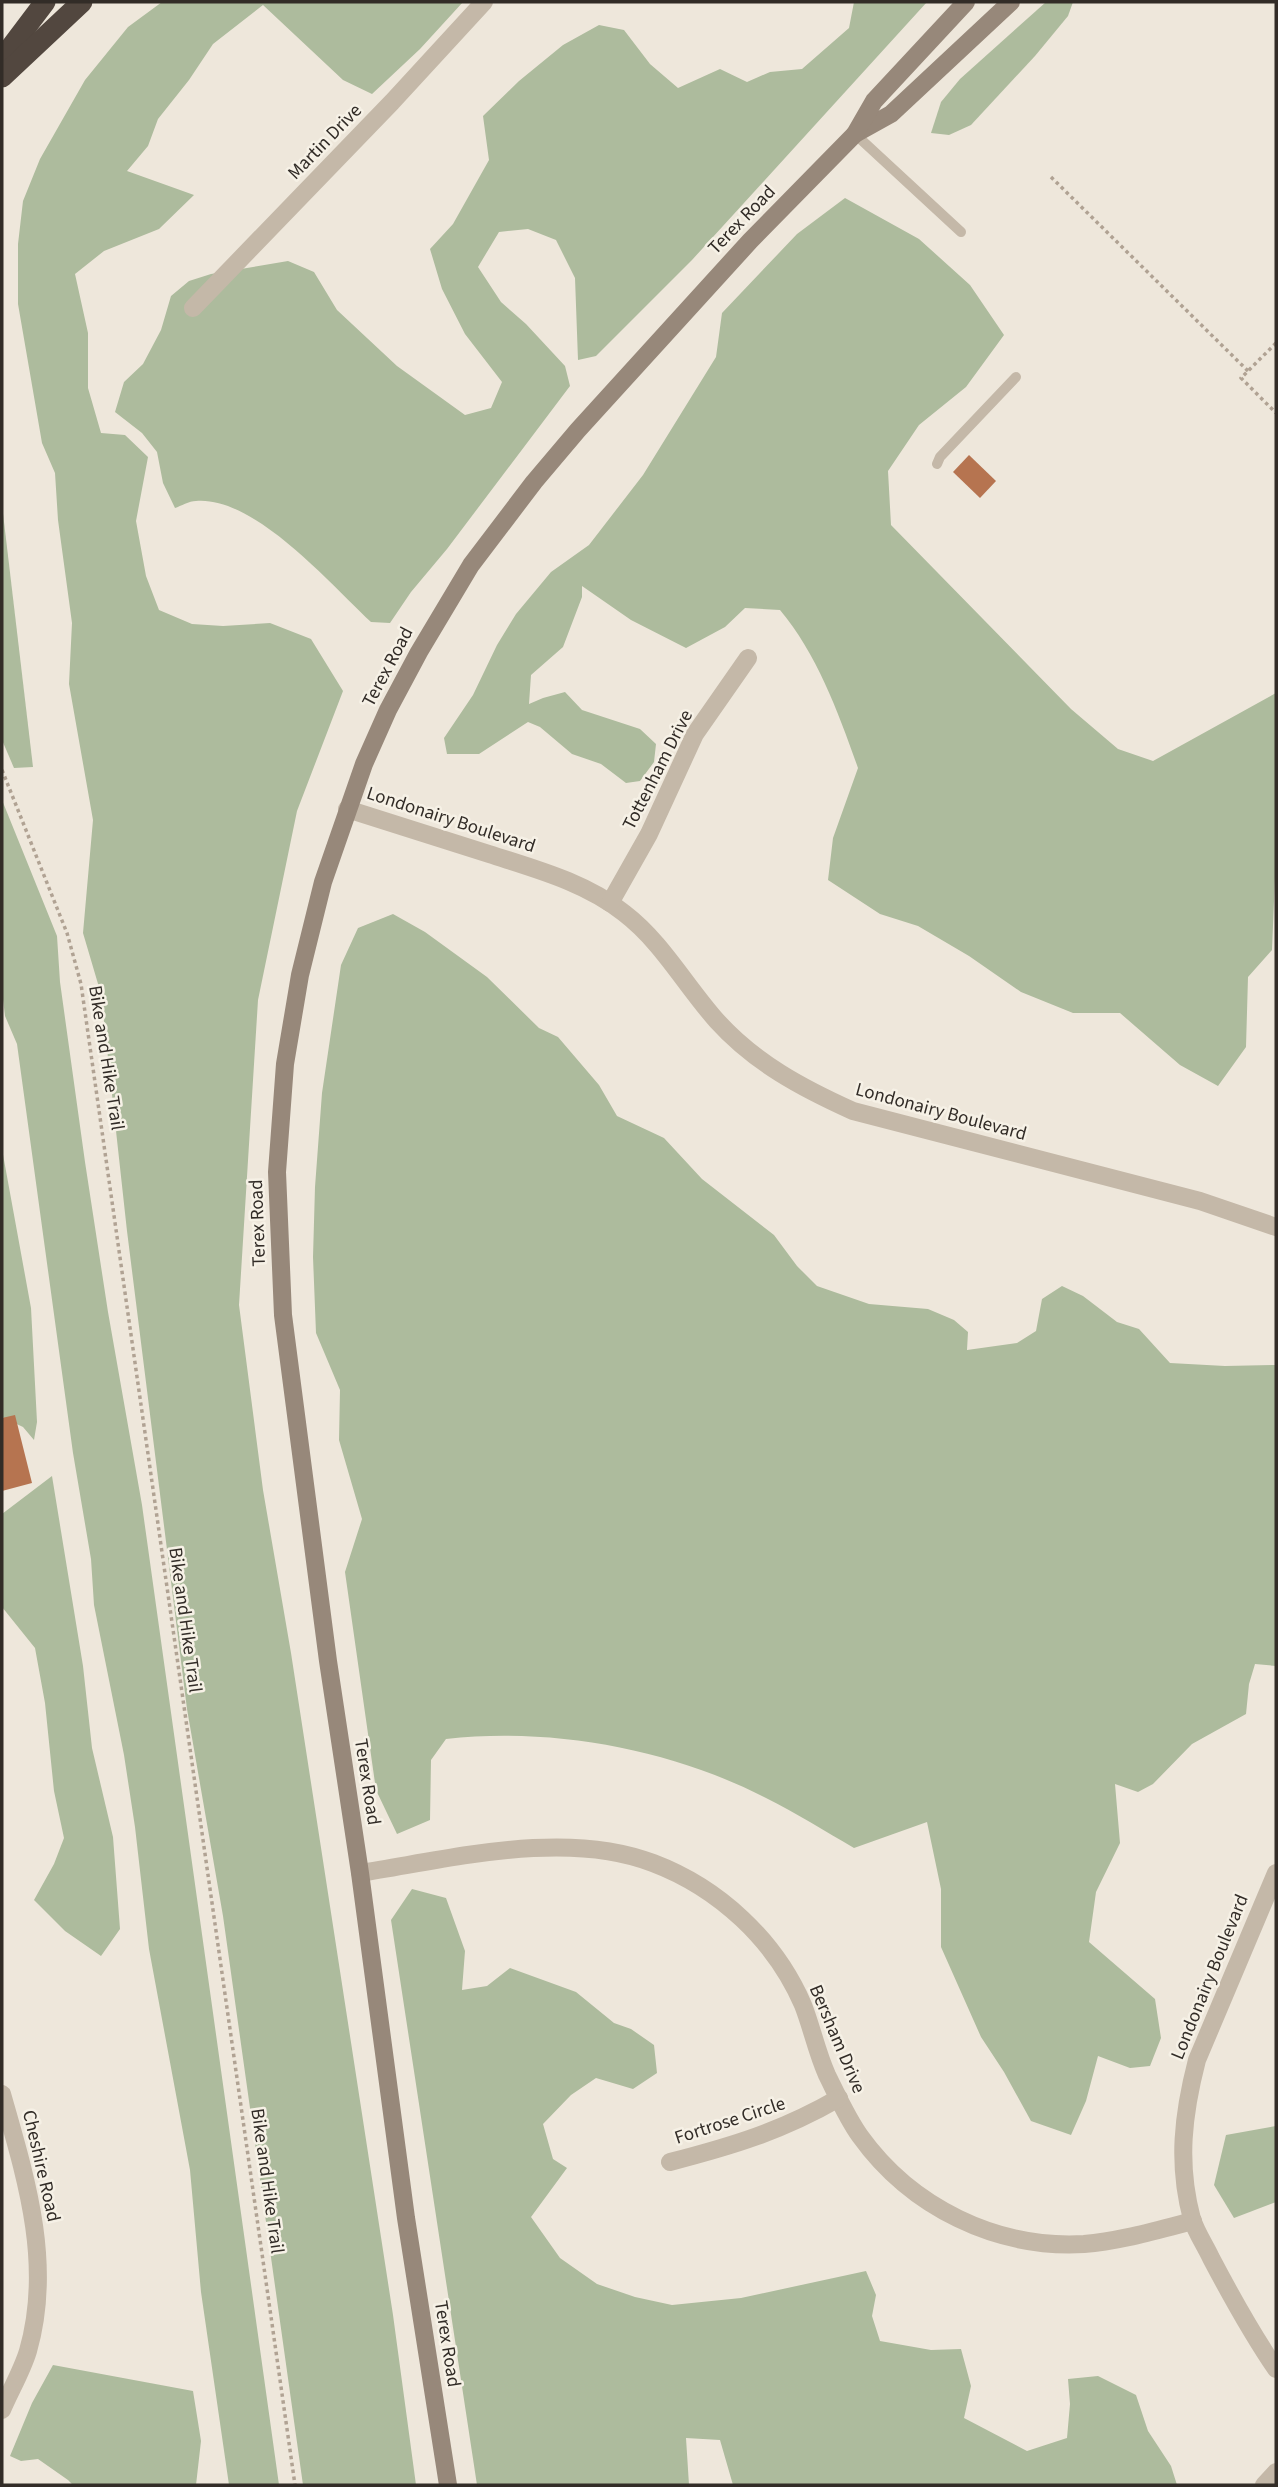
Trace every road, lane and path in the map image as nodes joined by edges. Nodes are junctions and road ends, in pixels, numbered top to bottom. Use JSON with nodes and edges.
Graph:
{"nodes":[{"id":1,"x":45,"y":2,"type":"edge"},
{"id":2,"x":82,"y":2,"type":"edge"},
{"id":3,"x":484,"y":2,"type":"edge"},
{"id":4,"x":966,"y":2,"type":"edge"},
{"id":5,"x":1010,"y":2,"type":"edge"},
{"id":6,"x":2,"y":59,"type":"edge"},
{"id":7,"x":2,"y":76,"type":"edge"},
{"id":8,"x":855,"y":134,"type":"junction"},
{"id":9,"x":1051,"y":177,"type":"dead end"},
{"id":10,"x":961,"y":232,"type":"dead end"},
{"id":11,"x":192,"y":308,"type":"dead end"},
{"id":12,"x":1276,"y":343,"type":"edge"},
{"id":13,"x":1248,"y":372,"type":"junction"},
{"id":14,"x":1016,"y":377,"type":"dead end"},
{"id":15,"x":1276,"y":413,"type":"edge"},
{"id":16,"x":937,"y":464,"type":"dead end"},
{"id":17,"x":748,"y":658,"type":"dead end"},
{"id":18,"x":2,"y":770,"type":"edge"},
{"id":19,"x":347,"y":809,"type":"junction"},
{"id":20,"x":610,"y":903,"type":"junction"},
{"id":21,"x":1276,"y":1227,"type":"edge"},
{"id":22,"x":360,"y":1873,"type":"junction"},
{"id":23,"x":1276,"y":1873,"type":"edge"},
{"id":24,"x":2,"y":2094,"type":"edge"},
{"id":25,"x":839,"y":2098,"type":"junction"},
{"id":26,"x":670,"y":2162,"type":"dead end"},
{"id":27,"x":1193,"y":2221,"type":"junction"},
{"id":28,"x":1276,"y":2369,"type":"edge"},
{"id":29,"x":2,"y":2410,"type":"edge"},
{"id":30,"x":1276,"y":2472,"type":"edge"},
{"id":31,"x":295,"y":2485,"type":"edge"},
{"id":32,"x":448,"y":2485,"type":"edge"},
{"id":33,"x":1264,"y":2485,"type":"edge"}],
"edges":[{"from":1,"to":6,"type":"highway"},
{"from":2,"to":7,"type":"highway"},
{"from":3,"to":11,"type":"street","name":"Martin Drive"},
{"from":4,"to":8,"type":"main road","name":"Terex Road"},
{"from":5,"to":8,"type":"main road","name":"Terex Road"},
{"from":8,"to":10,"type":"lane"},
{"from":8,"to":19,"type":"main road","name":"Terex Road"},
{"from":9,"to":13,"type":"path"},
{"from":12,"to":13,"type":"path"},
{"from":13,"to":15,"type":"path"},
{"from":14,"to":16,"type":"lane"},
{"from":17,"to":20,"type":"street","name":"Tottenham Drive"},
{"from":18,"to":31,"type":"path","name":"Bike and Hike Trail"},
{"from":19,"to":20,"type":"street","name":"Londonairy Boulevard"},
{"from":19,"to":22,"type":"main road","name":"Terex Road"},
{"from":20,"to":21,"type":"street","name":"Londonairy Boulevard"},
{"from":22,"to":25,"type":"street","name":"Bersham Drive"},
{"from":22,"to":32,"type":"main road","name":"Terex Road"},
{"from":23,"to":27,"type":"street","name":"Londonairy Boulevard"},
{"from":24,"to":29,"type":"street","name":"Cheshire Road"},
{"from":25,"to":26,"type":"street","name":"Fortrose Circle"},
{"from":25,"to":27,"type":"street","name":"Bersham Drive"},
{"from":27,"to":28,"type":"street","name":"Londonairy Boulevard"},
{"from":30,"to":33,"type":"street"}]}
